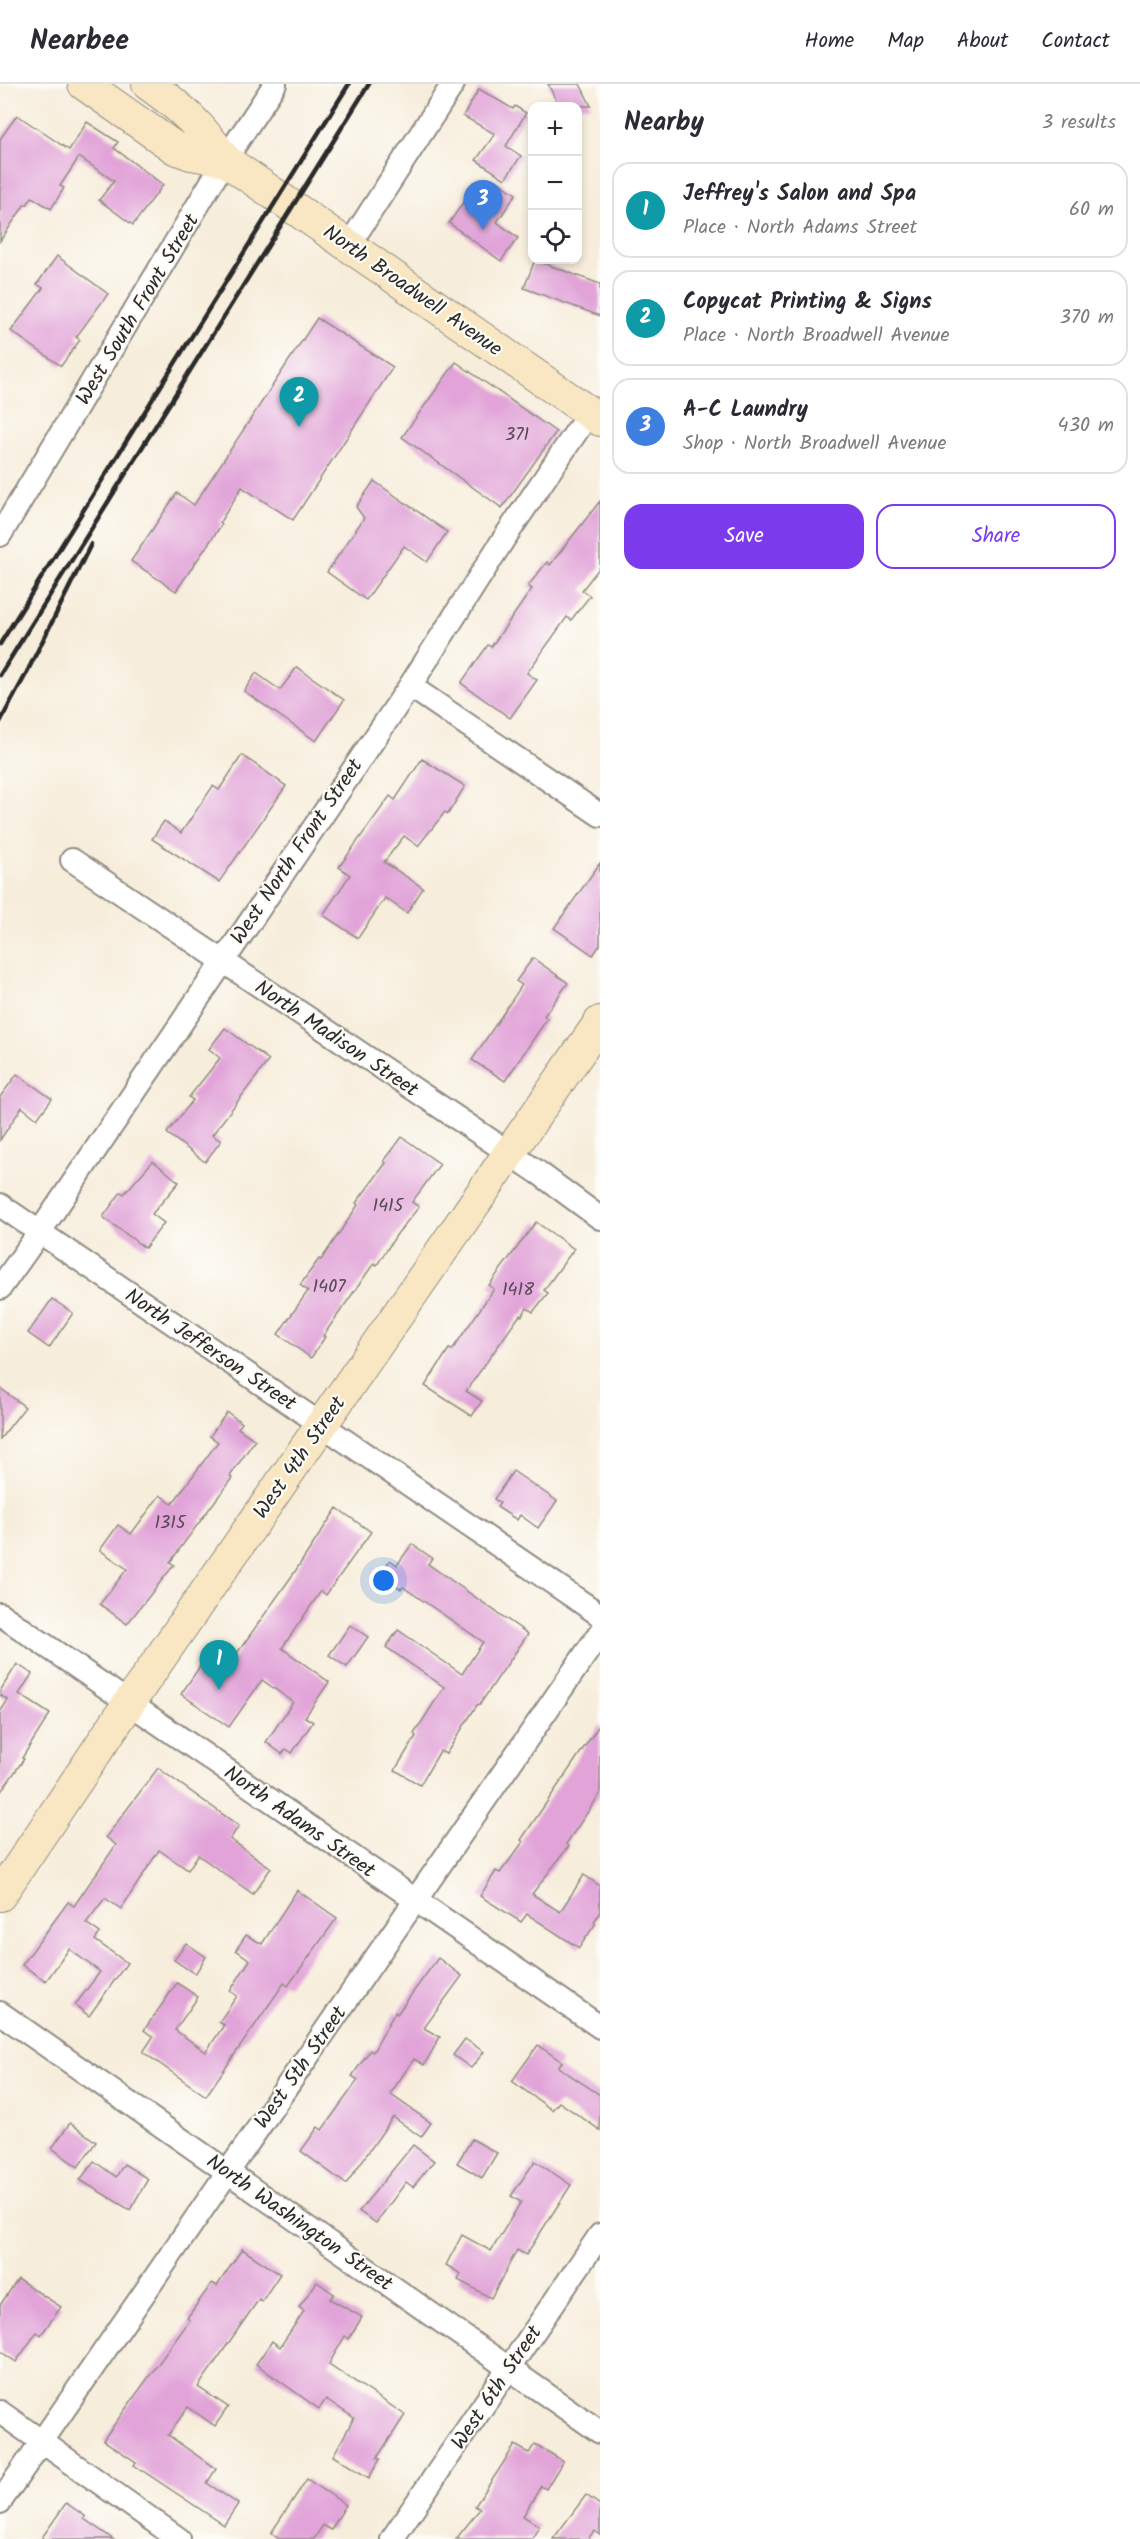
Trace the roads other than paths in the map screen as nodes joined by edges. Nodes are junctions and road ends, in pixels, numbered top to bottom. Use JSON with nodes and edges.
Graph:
{"nodes":[{"id":1,"x":84,"y":84,"type":"edge"},
{"id":2,"x":148,"y":84,"type":"edge"},
{"id":3,"x":275,"y":84,"type":"edge"},
{"id":4,"x":453,"y":84,"type":"edge"},
{"id":5,"x":225,"y":160,"type":"junction"},
{"id":6,"x":349,"y":244,"type":"junction"},
{"id":7,"x":595,"y":416,"type":"edge"},
{"id":8,"x":0,"y":535,"type":"edge"},
{"id":9,"x":410,"y":686,"type":"junction"},
{"id":10,"x":600,"y":815,"type":"edge"},
{"id":11,"x":72,"y":860,"type":"dead end"},
{"id":12,"x":221,"y":962,"type":"junction"},
{"id":13,"x":600,"y":1022,"type":"edge"},
{"id":14,"x":509,"y":1153,"type":"junction"},
{"id":15,"x":0,"y":1205,"type":"edge"},
{"id":16,"x":600,"y":1218,"type":"edge"},
{"id":17,"x":39,"y":1233,"type":"junction"},
{"id":18,"x":0,"y":1288,"type":"edge"},
{"id":19,"x":321,"y":1425,"type":"junction"},
{"id":20,"x":0,"y":1614,"type":"edge"},
{"id":21,"x":600,"y":1615,"type":"edge"},
{"id":22,"x":600,"y":1633,"type":"edge"},
{"id":23,"x":129,"y":1703,"type":"junction"},
{"id":24,"x":0,"y":1895,"type":"edge"},
{"id":25,"x":415,"y":1900,"type":"junction"},
{"id":26,"x":0,"y":2013,"type":"edge"},
{"id":27,"x":600,"y":2028,"type":"edge"},
{"id":28,"x":228,"y":2172,"type":"junction"},
{"id":29,"x":600,"y":2235,"type":"edge"},
{"id":30,"x":509,"y":2368,"type":"junction"},
{"id":31,"x":0,"y":2412,"type":"edge"},
{"id":32,"x":600,"y":2432,"type":"edge"},
{"id":33,"x":42,"y":2441,"type":"junction"},
{"id":34,"x":0,"y":2502,"type":"edge"},
{"id":35,"x":179,"y":2539,"type":"edge"},
{"id":36,"x":392,"y":2539,"type":"edge"}],
"edges":[{"from":1,"to":5,"type":"main road","name":"North Broadwell Avenue"},
{"from":2,"to":5,"type":"main road","name":"North Broadwell Avenue"},
{"from":3,"to":5,"type":"street","name":"West South Front Street"},
{"from":4,"to":6,"type":"street"},
{"from":5,"to":6,"type":"main road","name":"North Broadwell Avenue"},
{"from":5,"to":8,"type":"street","name":"West South Front Street"},
{"from":6,"to":7,"type":"main road","name":"North Broadwell Avenue"},
{"from":7,"to":9,"type":"street","name":"West North Front Street"},
{"from":9,"to":10,"type":"street"},
{"from":9,"to":12,"type":"street","name":"West North Front Street"},
{"from":11,"to":12,"type":"street","name":"North Madison Street"},
{"from":12,"to":14,"type":"street","name":"North Madison Street"},
{"from":12,"to":17,"type":"street","name":"West North Front Street"},
{"from":13,"to":14,"type":"main road","name":"West 4th Street"},
{"from":14,"to":16,"type":"street","name":"North Madison Street"},
{"from":14,"to":19,"type":"main road","name":"West 4th Street"},
{"from":15,"to":17,"type":"street","name":"North Jefferson Street"},
{"from":17,"to":18,"type":"street","name":"West North Front Street"},
{"from":17,"to":19,"type":"street","name":"North Jefferson Street"},
{"from":19,"to":21,"type":"street","name":"North Jefferson Street"},
{"from":19,"to":23,"type":"main road","name":"West 4th Street"},
{"from":20,"to":23,"type":"street","name":"North Adams Street"},
{"from":22,"to":25,"type":"street","name":"West 5th Street"},
{"from":23,"to":24,"type":"main road","name":"West 4th Street"},
{"from":23,"to":25,"type":"street","name":"North Adams Street"},
{"from":25,"to":27,"type":"street","name":"North Adams Street"},
{"from":25,"to":28,"type":"street","name":"West 5th Street"},
{"from":26,"to":28,"type":"street","name":"North Washington Street"},
{"from":28,"to":30,"type":"street","name":"North Washington Street"},
{"from":28,"to":33,"type":"street","name":"West 5th Street"},
{"from":29,"to":30,"type":"street","name":"West 6th Street"},
{"from":30,"to":32,"type":"street","name":"North Washington Street"},
{"from":30,"to":36,"type":"street","name":"West 6th Street"},
{"from":31,"to":33,"type":"street"},
{"from":33,"to":34,"type":"street","name":"West 5th Street"},
{"from":33,"to":35,"type":"street"}]}
